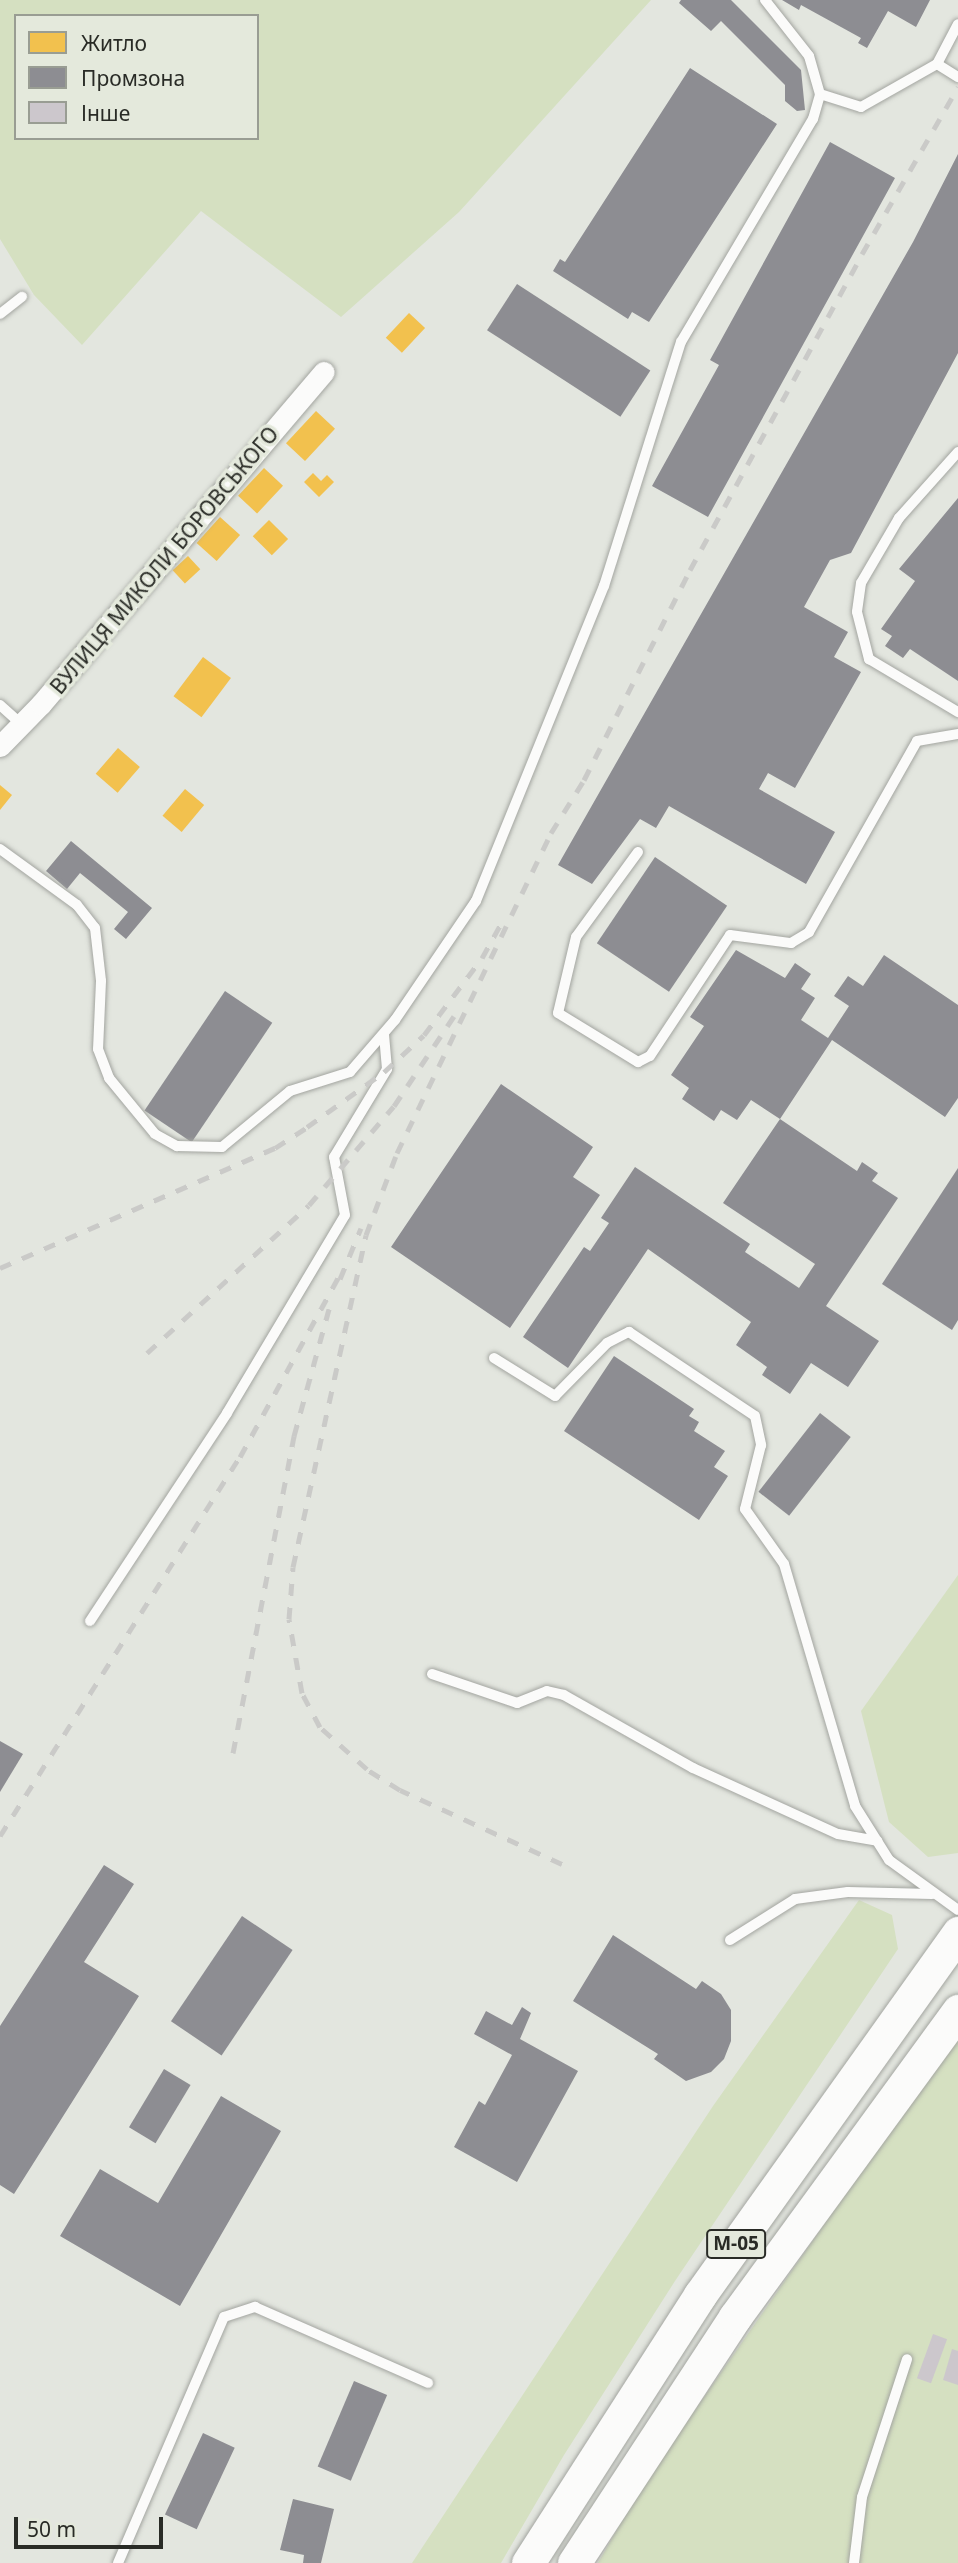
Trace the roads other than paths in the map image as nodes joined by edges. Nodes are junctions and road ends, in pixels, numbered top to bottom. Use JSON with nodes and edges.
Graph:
{"nodes":[{"id":1,"x":765,"y":0,"type":"edge"},
{"id":2,"x":958,"y":24,"type":"edge"},
{"id":3,"x":937,"y":64,"type":"junction"},
{"id":4,"x":958,"y":77,"type":"edge"},
{"id":5,"x":820,"y":94,"type":"junction"},
{"id":6,"x":22,"y":297,"type":"dead end"},
{"id":7,"x":0,"y":314,"type":"edge"},
{"id":8,"x":324,"y":372,"type":"dead end"},
{"id":9,"x":958,"y":452,"type":"edge"},
{"id":10,"x":0,"y":705,"type":"edge"},
{"id":11,"x":958,"y":712,"type":"edge"},
{"id":12,"x":21,"y":724,"type":"junction"},
{"id":13,"x":958,"y":734,"type":"edge"},
{"id":14,"x":0,"y":746,"type":"edge"},
{"id":15,"x":0,"y":849,"type":"edge"},
{"id":16,"x":638,"y":852,"type":"dead end"},
{"id":17,"x":384,"y":1034,"type":"junction"},
{"id":18,"x":494,"y":1358,"type":"dead end"},
{"id":19,"x":90,"y":1621,"type":"dead end"},
{"id":20,"x":432,"y":1674,"type":"dead end"},
{"id":21,"x":877,"y":1841,"type":"junction"},
{"id":22,"x":932,"y":1895,"type":"junction"},
{"id":23,"x":958,"y":1910,"type":"edge"},
{"id":24,"x":958,"y":1933,"type":"edge"},
{"id":25,"x":730,"y":1940,"type":"dead end"},
{"id":26,"x":958,"y":2011,"type":"edge"},
{"id":27,"x":907,"y":2359,"type":"dead end"},
{"id":28,"x":428,"y":2383,"type":"dead end"},
{"id":29,"x":118,"y":2563,"type":"edge"},
{"id":30,"x":528,"y":2563,"type":"edge"},
{"id":31,"x":575,"y":2563,"type":"edge"},
{"id":32,"x":854,"y":2563,"type":"edge"}],
"edges":[{"from":1,"to":5,"type":"lane"},
{"from":2,"to":3,"type":"lane"},
{"from":3,"to":4,"type":"lane"},
{"from":3,"to":5,"type":"lane"},
{"from":5,"to":17,"type":"lane"},
{"from":6,"to":7,"type":"lane"},
{"from":8,"to":12,"type":"street","name":"ВУЛИЦЯ МИКОЛИ БОРОВСЬКОГО"},
{"from":9,"to":11,"type":"lane"},
{"from":10,"to":12,"type":"lane"},
{"from":12,"to":14,"type":"street","name":"ВУЛИЦЯ МИКОЛИ БОРОВСЬКОГО"},
{"from":13,"to":16,"type":"lane"},
{"from":15,"to":17,"type":"lane"},
{"from":17,"to":19,"type":"lane"},
{"from":18,"to":21,"type":"lane"},
{"from":20,"to":21,"type":"lane"},
{"from":21,"to":22,"type":"lane"},
{"from":22,"to":23,"type":"lane"},
{"from":22,"to":25,"type":"lane"},
{"from":24,"to":30,"type":"main road","number":"М-05"},
{"from":26,"to":31,"type":"main road","number":"М-05"},
{"from":27,"to":32,"type":"lane"},
{"from":28,"to":29,"type":"lane"}]}
